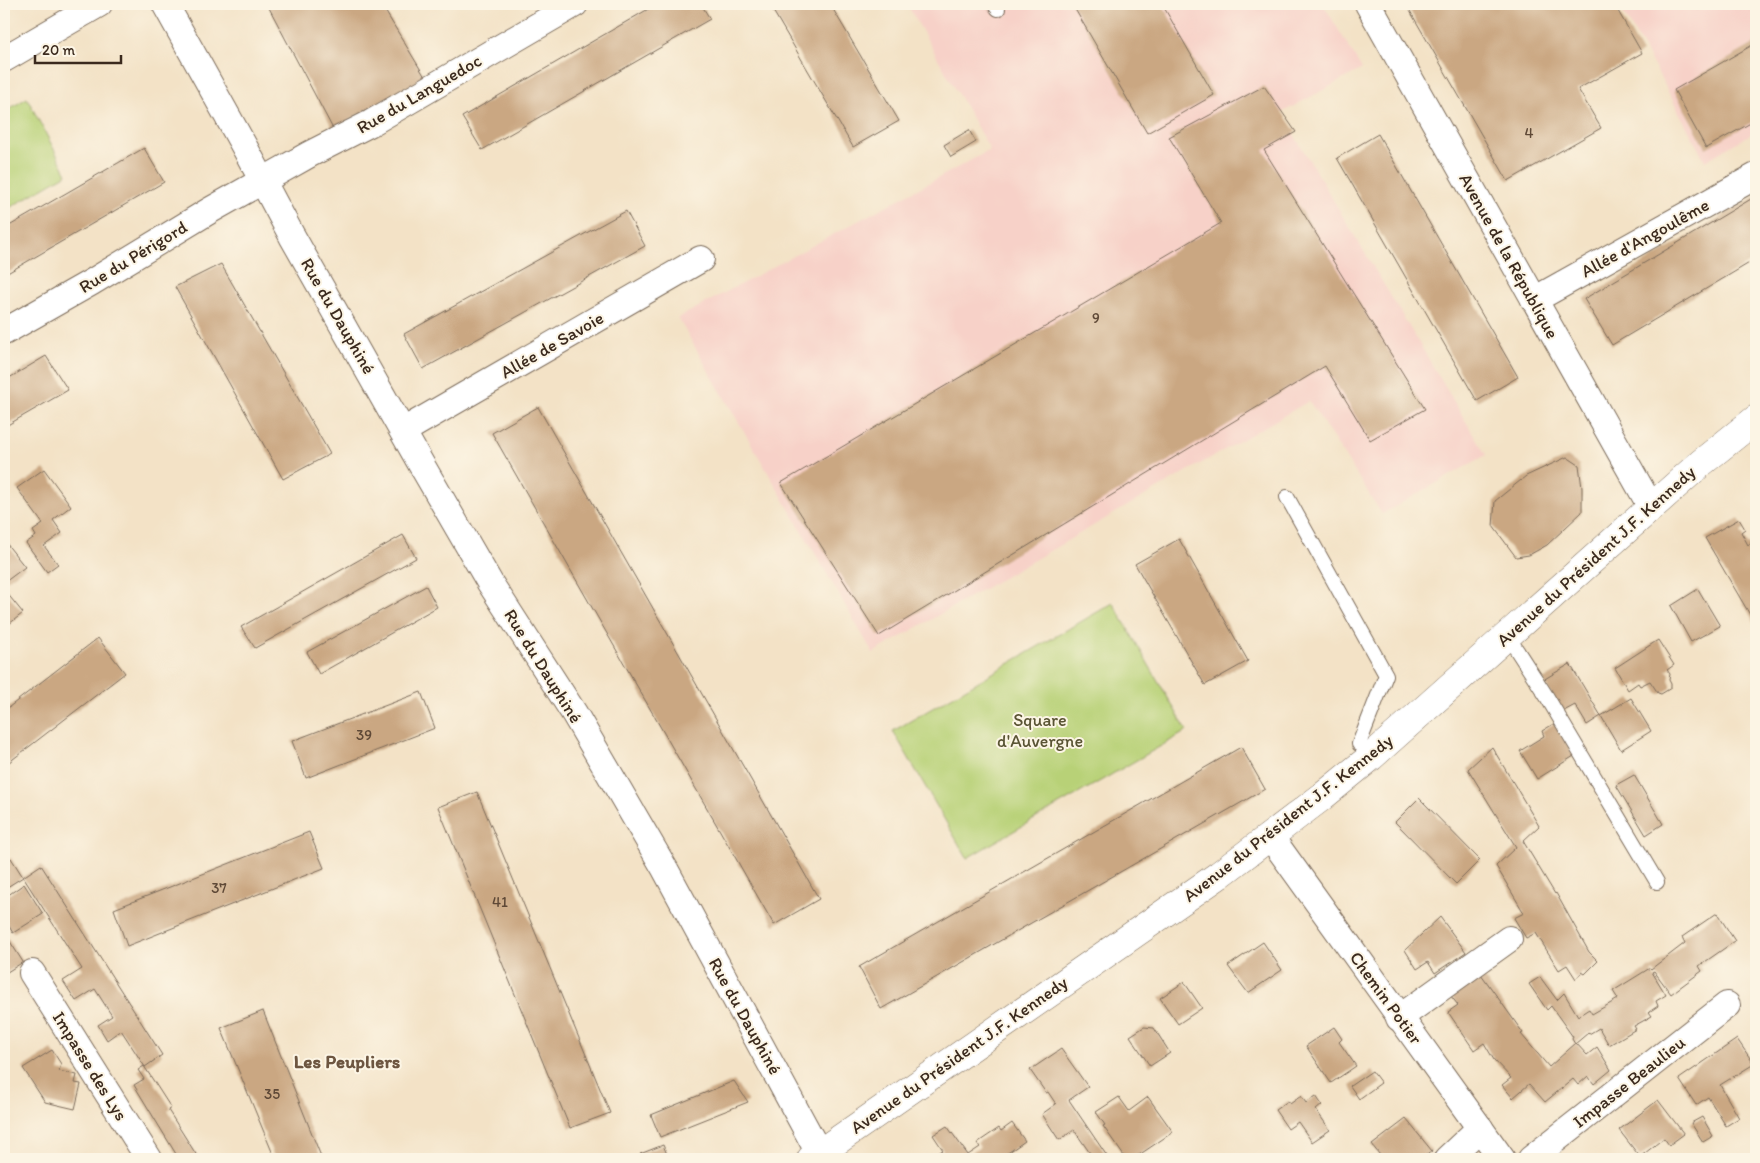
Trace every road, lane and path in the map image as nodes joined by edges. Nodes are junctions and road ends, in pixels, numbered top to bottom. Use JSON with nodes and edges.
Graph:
{"nodes":[{"id":1,"x":99,"y":4,"type":"edge"},
{"id":2,"x":164,"y":4,"type":"edge"},
{"id":3,"x":575,"y":4,"type":"edge"},
{"id":4,"x":1368,"y":4,"type":"edge"},
{"id":5,"x":4,"y":59,"type":"edge"},
{"id":6,"x":1756,"y":176,"type":"edge"},
{"id":7,"x":262,"y":181,"type":"junction"},
{"id":8,"x":701,"y":259,"type":"dead end"},
{"id":9,"x":1534,"y":300,"type":"junction"},
{"id":10,"x":4,"y":332,"type":"edge"},
{"id":11,"x":1756,"y":419,"type":"edge"},
{"id":12,"x":403,"y":431,"type":"junction"},
{"id":13,"x":1287,"y":497,"type":"dead end"},
{"id":14,"x":1651,"y":507,"type":"junction"},
{"id":15,"x":1508,"y":635,"type":"junction"},
{"id":16,"x":1359,"y":744,"type":"dead end"},
{"id":17,"x":1270,"y":836,"type":"junction"},
{"id":18,"x":1657,"y":882,"type":"dead end"},
{"id":19,"x":1509,"y":939,"type":"dead end"},
{"id":20,"x":32,"y":973,"type":"dead end"},
{"id":21,"x":1727,"y":1005,"type":"dead end"},
{"id":22,"x":1400,"y":1018,"type":"junction"},
{"id":23,"x":1480,"y":1128,"type":"junction"},
{"id":24,"x":815,"y":1156,"type":"edge"},
{"id":25,"x":149,"y":1159,"type":"edge"},
{"id":26,"x":1446,"y":1159,"type":"edge"},
{"id":27,"x":1502,"y":1159,"type":"edge"},
{"id":28,"x":1531,"y":1159,"type":"edge"}],
"edges":[{"from":1,"to":5,"type":"street"},
{"from":2,"to":7,"type":"street","name":"Rue du Dauphiné"},
{"from":3,"to":7,"type":"street","name":"Rue du Languedoc"},
{"from":4,"to":9,"type":"street","name":"Avenue de la République"},
{"from":6,"to":9,"type":"street","name":"Allée d'Angoulême"},
{"from":7,"to":10,"type":"street","name":"Rue du Périgord"},
{"from":7,"to":12,"type":"street","name":"Rue du Dauphiné"},
{"from":8,"to":12,"type":"street","name":"Allée de Savoie"},
{"from":9,"to":14,"type":"street","name":"Avenue de la République"},
{"from":11,"to":14,"type":"street","name":"Avenue du Président J.F. Kennedy"},
{"from":12,"to":24,"type":"street","name":"Rue du Dauphiné"},
{"from":13,"to":16,"type":"lane"},
{"from":14,"to":15,"type":"street","name":"Avenue du Président J.F. Kennedy"},
{"from":15,"to":17,"type":"street","name":"Avenue du Président J.F. Kennedy"},
{"from":15,"to":18,"type":"lane"},
{"from":17,"to":22,"type":"street","name":"Chemin Potier"},
{"from":17,"to":24,"type":"street","name":"Avenue du Président J.F. Kennedy"},
{"from":19,"to":22,"type":"street"},
{"from":20,"to":25,"type":"street","name":"Impasse des Lys"},
{"from":21,"to":28,"type":"street","name":"Impasse Beaulieu"},
{"from":22,"to":23,"type":"street","name":"Chemin Potier"},
{"from":23,"to":26,"type":"street"},
{"from":23,"to":27,"type":"street","name":"Chemin Potier"}]}
